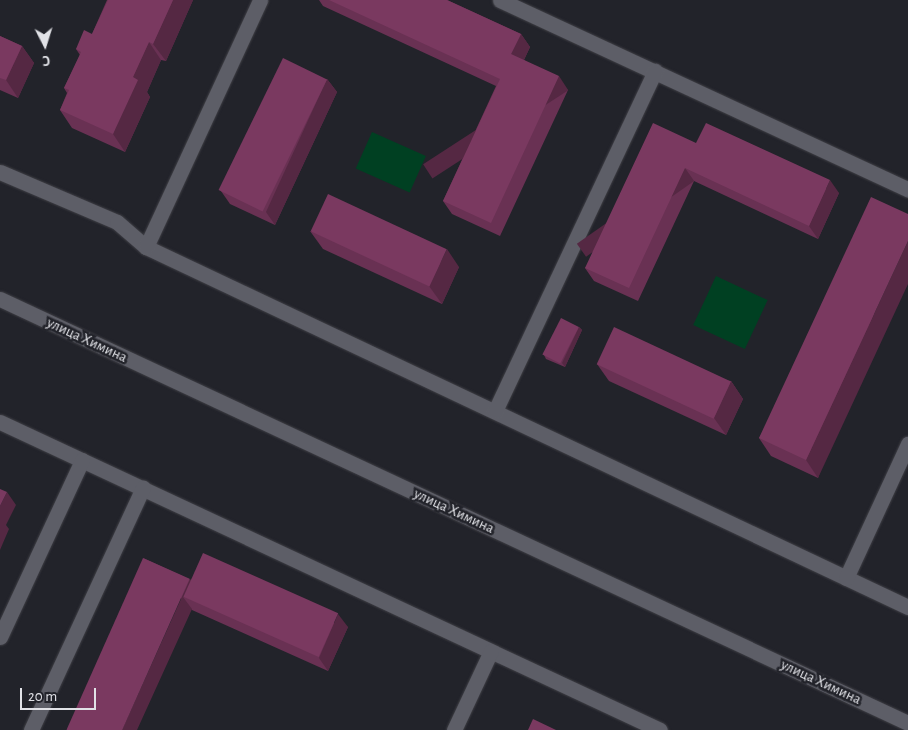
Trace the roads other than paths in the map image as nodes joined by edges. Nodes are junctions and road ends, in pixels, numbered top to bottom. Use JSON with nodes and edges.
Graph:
{"nodes":[{"id":1,"x":260,"y":0,"type":"edge"},
{"id":2,"x":500,"y":0,"type":"edge"},
{"id":3,"x":654,"y":71,"type":"junction"},
{"id":4,"x":0,"y":172,"type":"edge"},
{"id":5,"x":908,"y":189,"type":"edge"},
{"id":6,"x":146,"y":247,"type":"junction"},
{"id":7,"x":0,"y":299,"type":"edge"},
{"id":8,"x":495,"y":412,"type":"junction"},
{"id":9,"x":0,"y":422,"type":"edge"},
{"id":10,"x":908,"y":444,"type":"edge"},
{"id":11,"x":82,"y":460,"type":"junction"},
{"id":12,"x":143,"y":488,"type":"junction"},
{"id":13,"x":846,"y":578,"type":"junction"},
{"id":14,"x":908,"y":607,"type":"edge"},
{"id":15,"x":0,"y":637,"type":"edge"},
{"id":16,"x":491,"y":652,"type":"junction"},
{"id":17,"x":908,"y":723,"type":"edge"},
{"id":18,"x":31,"y":730,"type":"edge"},
{"id":19,"x":454,"y":730,"type":"edge"},
{"id":20,"x":660,"y":730,"type":"edge"}],
"edges":[{"from":1,"to":6,"type":"street"},
{"from":2,"to":3,"type":"street"},
{"from":3,"to":5,"type":"street"},
{"from":3,"to":8,"type":"street"},
{"from":4,"to":6,"type":"street"},
{"from":6,"to":8,"type":"street"},
{"from":7,"to":17,"type":"street","name":"улица Химина"},
{"from":8,"to":13,"type":"street"},
{"from":9,"to":11,"type":"street"},
{"from":10,"to":13,"type":"street"},
{"from":11,"to":12,"type":"street"},
{"from":11,"to":15,"type":"street"},
{"from":12,"to":16,"type":"street"},
{"from":12,"to":18,"type":"street"},
{"from":13,"to":14,"type":"street"},
{"from":16,"to":19,"type":"street"},
{"from":16,"to":20,"type":"street"}]}
